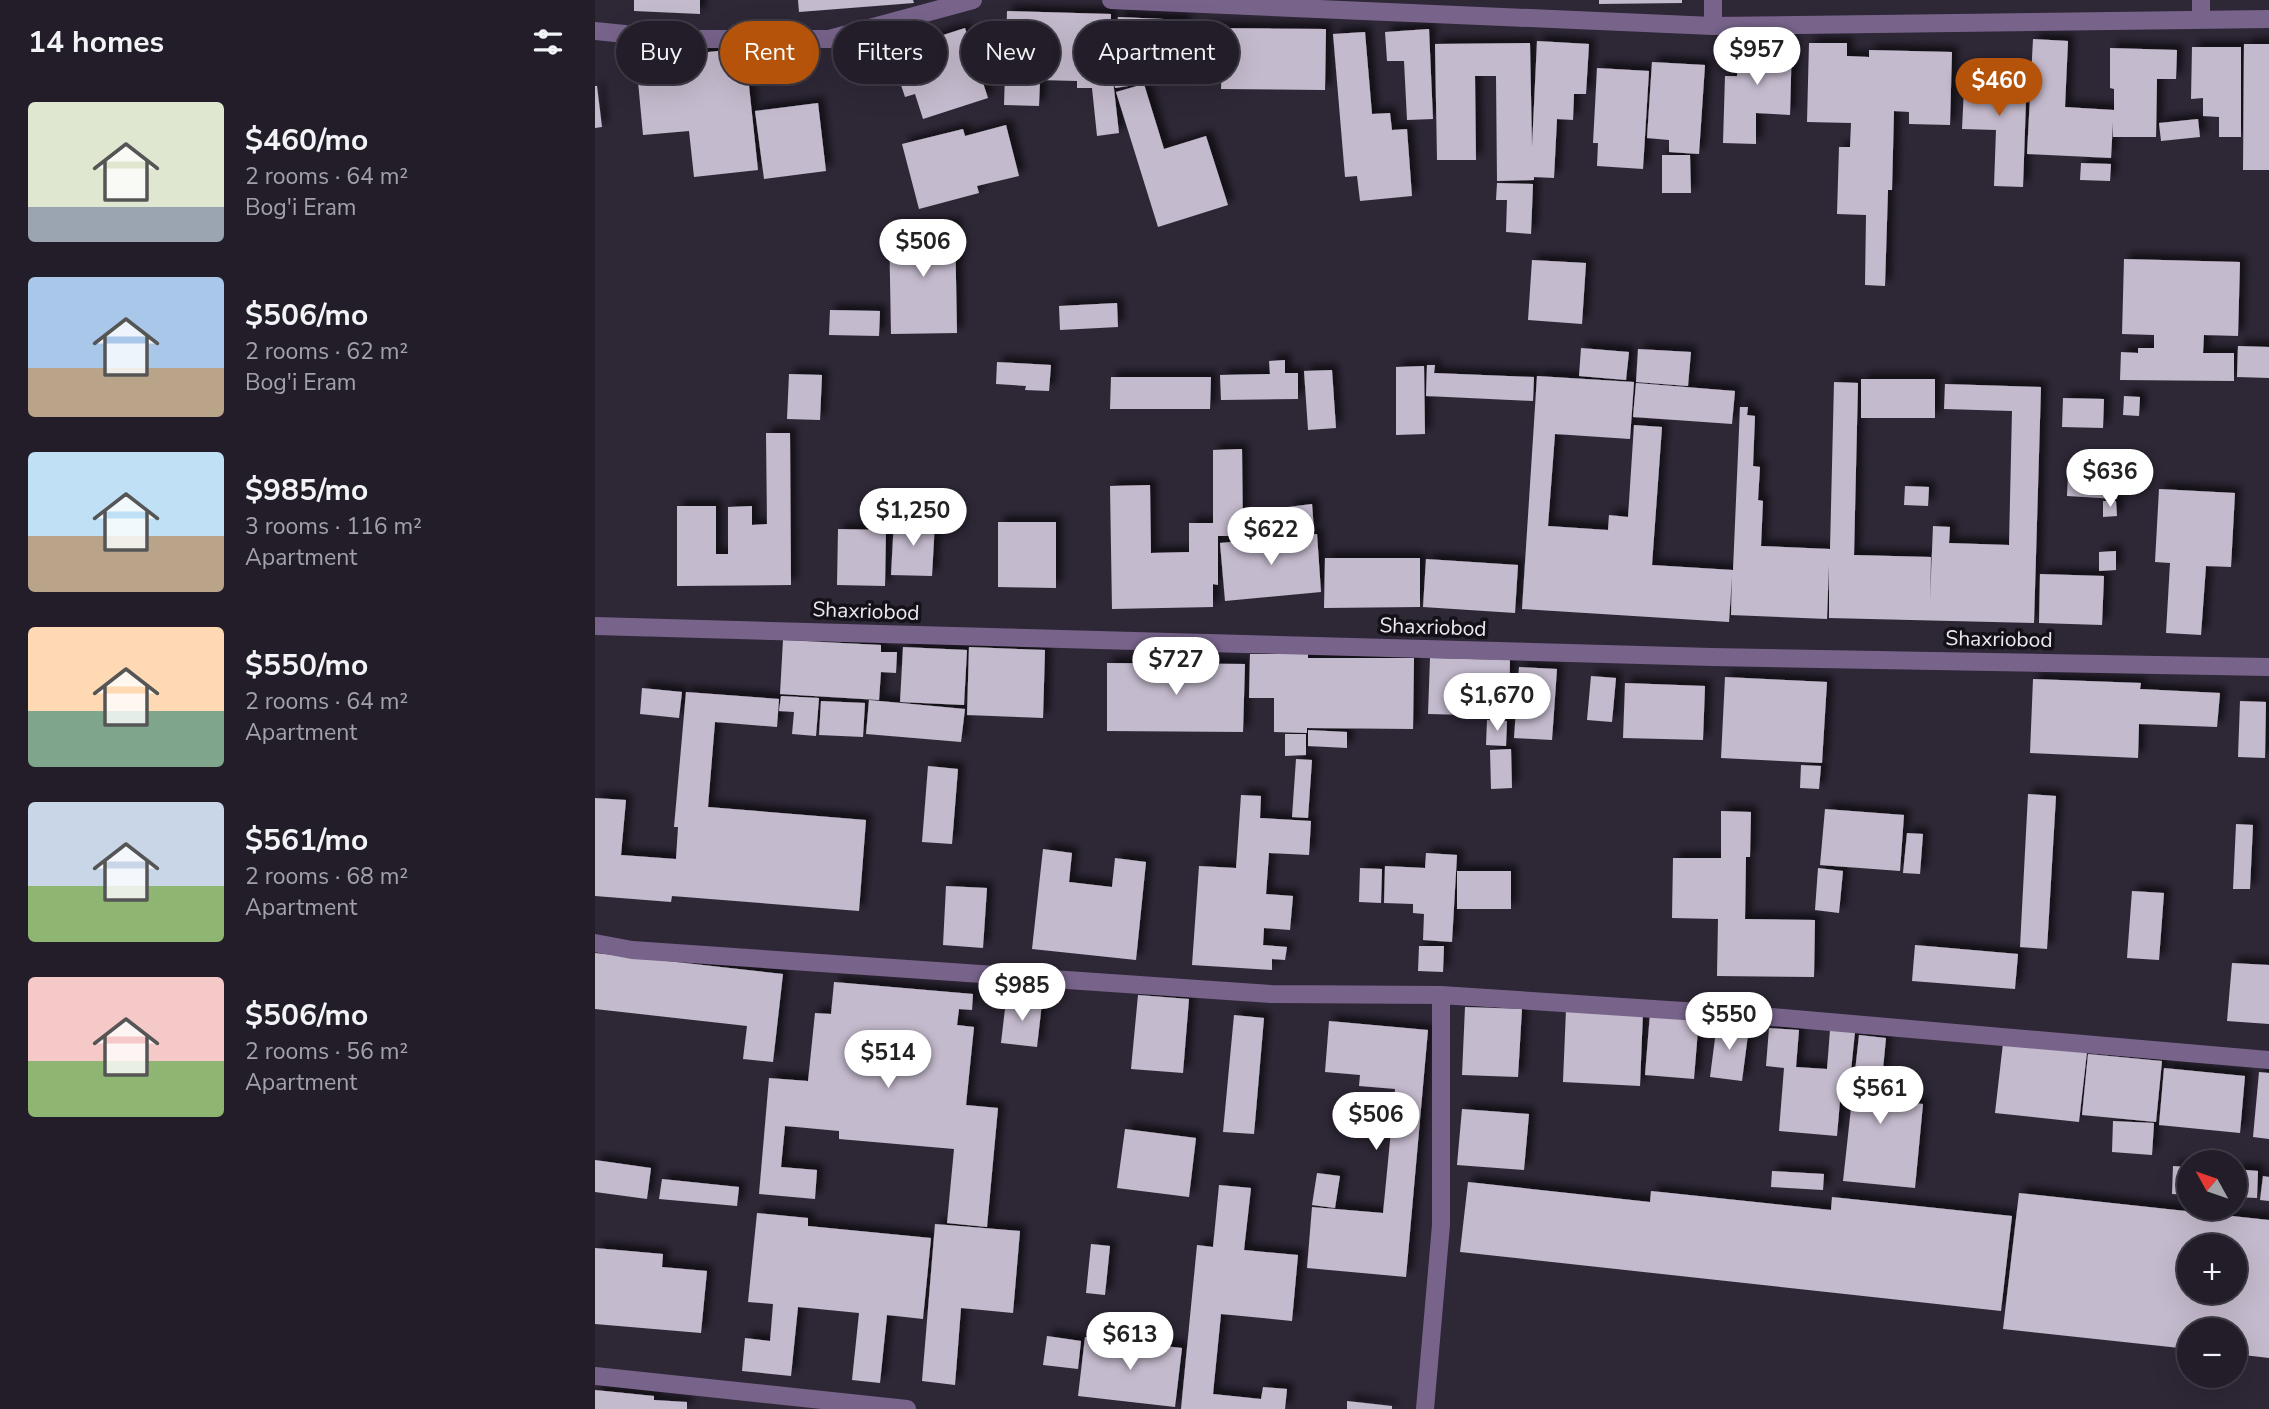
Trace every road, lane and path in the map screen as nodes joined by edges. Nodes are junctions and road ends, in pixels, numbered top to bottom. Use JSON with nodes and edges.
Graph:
{"nodes":[{"id":1,"x":973,"y":0,"type":"edge"},
{"id":2,"x":1111,"y":0,"type":"edge"},
{"id":3,"x":1713,"y":0,"type":"edge"},
{"id":4,"x":2201,"y":0,"type":"edge"},
{"id":5,"x":2269,"y":19,"type":"edge"},
{"id":6,"x":2201,"y":20,"type":"junction"},
{"id":7,"x":1713,"y":26,"type":"junction"},
{"id":8,"x":595,"y":31,"type":"edge"},
{"id":9,"x":595,"y":626,"type":"edge"},
{"id":10,"x":2269,"y":667,"type":"edge"},
{"id":11,"x":595,"y":943,"type":"edge"},
{"id":12,"x":1441,"y":995,"type":"junction"},
{"id":13,"x":2269,"y":1060,"type":"edge"},
{"id":14,"x":595,"y":1376,"type":"edge"},
{"id":15,"x":907,"y":1409,"type":"edge"},
{"id":16,"x":1425,"y":1409,"type":"edge"}],
"edges":[{"from":1,"to":8,"type":"street"},
{"from":2,"to":7,"type":"street"},
{"from":3,"to":7,"type":"street"},
{"from":4,"to":6,"type":"street"},
{"from":5,"to":6,"type":"street"},
{"from":6,"to":7,"type":"street"},
{"from":9,"to":10,"type":"street","name":"Shaxriobod"},
{"from":11,"to":12,"type":"street"},
{"from":12,"to":13,"type":"street"},
{"from":12,"to":16,"type":"street"},
{"from":14,"to":15,"type":"street"}]}
